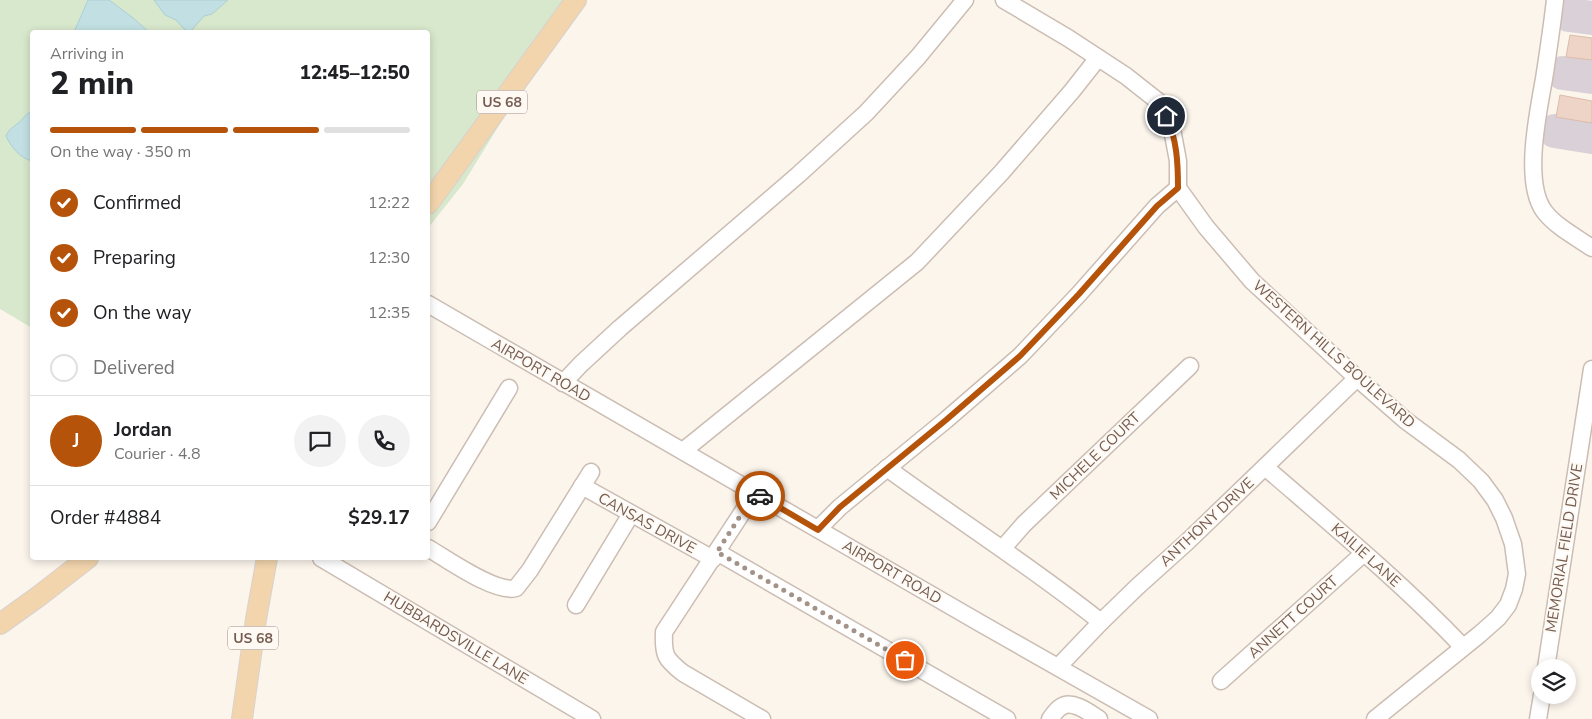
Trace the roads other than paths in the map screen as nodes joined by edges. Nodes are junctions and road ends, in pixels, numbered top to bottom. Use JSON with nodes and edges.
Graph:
{"nodes":[{"id":1,"x":566,"y":0,"type":"edge"},
{"id":2,"x":576,"y":0,"type":"edge"},
{"id":3,"x":965,"y":0,"type":"edge"},
{"id":4,"x":1004,"y":0,"type":"edge"},
{"id":5,"x":1556,"y":0,"type":"edge"},
{"id":6,"x":1098,"y":58,"type":"junction"},
{"id":7,"x":430,"y":188,"type":"edge"},
{"id":8,"x":1178,"y":188,"type":"junction"},
{"id":9,"x":430,"y":201,"type":"edge"},
{"id":10,"x":1592,"y":248,"type":"edge"},
{"id":11,"x":430,"y":305,"type":"edge"},
{"id":12,"x":1190,"y":366,"type":"dead end"},
{"id":13,"x":1592,"y":369,"type":"edge"},
{"id":14,"x":1357,"y":378,"type":"junction"},
{"id":15,"x":563,"y":383,"type":"junction"},
{"id":16,"x":509,"y":388,"type":"dead end"},
{"id":17,"x":683,"y":451,"type":"junction"},
{"id":18,"x":1265,"y":466,"type":"junction"},
{"id":19,"x":887,"y":468,"type":"junction"},
{"id":20,"x":591,"y":472,"type":"dead end"},
{"id":21,"x":582,"y":486,"type":"junction"},
{"id":22,"x":755,"y":493,"type":"junction"},
{"id":23,"x":631,"y":514,"type":"junction"},
{"id":24,"x":430,"y":519,"type":"edge"},
{"id":25,"x":818,"y":530,"type":"junction"},
{"id":26,"x":1003,"y":548,"type":"junction"},
{"id":27,"x":430,"y":549,"type":"edge"},
{"id":28,"x":1364,"y":553,"type":"junction"},
{"id":29,"x":715,"y":556,"type":"junction"},
{"id":30,"x":85,"y":560,"type":"edge"},
{"id":31,"x":260,"y":560,"type":"edge"},
{"id":32,"x":267,"y":560,"type":"edge"},
{"id":33,"x":324,"y":560,"type":"edge"},
{"id":34,"x":576,"y":605,"type":"dead end"},
{"id":35,"x":1101,"y":622,"type":"junction"},
{"id":36,"x":0,"y":624,"type":"edge"},
{"id":37,"x":1463,"y":647,"type":"junction"},
{"id":38,"x":1547,"y":659,"type":"edge"},
{"id":39,"x":1058,"y":667,"type":"junction"},
{"id":40,"x":1221,"y":681,"type":"dead end"},
{"id":41,"x":1540,"y":704,"type":"edge"},
{"id":42,"x":241,"y":719,"type":"edge"},
{"id":43,"x":592,"y":719,"type":"edge"},
{"id":44,"x":762,"y":719,"type":"edge"},
{"id":45,"x":1007,"y":719,"type":"edge"},
{"id":46,"x":1050,"y":719,"type":"edge"},
{"id":47,"x":1099,"y":719,"type":"edge"},
{"id":48,"x":1149,"y":719,"type":"edge"},
{"id":49,"x":1375,"y":719,"type":"edge"},
{"id":50,"x":1538,"y":719,"type":"edge"}],
"edges":[{"from":1,"to":7,"type":"main road","number":"US 68"},
{"from":2,"to":9,"type":"main road","number":"US 68"},
{"from":3,"to":15,"type":"street"},
{"from":4,"to":6,"type":"street"},
{"from":5,"to":10,"type":"street"},
{"from":6,"to":8,"type":"street"},
{"from":6,"to":17,"type":"street"},
{"from":8,"to":14,"type":"street","name":"WESTERN HILLS BOULEVARD"},
{"from":8,"to":19,"type":"street"},
{"from":11,"to":15,"type":"street","name":"AIRPORT ROAD"},
{"from":12,"to":26,"type":"street","name":"MICHELE COURT"},
{"from":13,"to":38,"type":"street","name":"MEMORIAL FIELD DRIVE"},
{"from":14,"to":18,"type":"street","name":"ANTHONY DRIVE"},
{"from":14,"to":37,"type":"street","name":"WESTERN HILLS BOULEVARD"},
{"from":15,"to":17,"type":"street","name":"AIRPORT ROAD"},
{"from":16,"to":24,"type":"street"},
{"from":17,"to":22,"type":"street","name":"AIRPORT ROAD"},
{"from":18,"to":28,"type":"street","name":"KAILIE LANE"},
{"from":18,"to":35,"type":"street","name":"ANTHONY DRIVE"},
{"from":19,"to":25,"type":"street"},
{"from":19,"to":26,"type":"street"},
{"from":20,"to":21,"type":"street"},
{"from":21,"to":23,"type":"street","name":"CANSAS DRIVE"},
{"from":21,"to":27,"type":"street"},
{"from":22,"to":25,"type":"street","name":"AIRPORT ROAD"},
{"from":22,"to":29,"type":"street"},
{"from":23,"to":29,"type":"street","name":"CANSAS DRIVE"},
{"from":23,"to":34,"type":"street"},
{"from":25,"to":39,"type":"street","name":"AIRPORT ROAD"},
{"from":26,"to":35,"type":"street"},
{"from":28,"to":37,"type":"street","name":"KAILIE LANE"},
{"from":28,"to":40,"type":"street","name":"ANNETT COURT"},
{"from":29,"to":44,"type":"street"},
{"from":29,"to":45,"type":"street","name":"CANSAS DRIVE"},
{"from":30,"to":36,"type":"main road"},
{"from":31,"to":42,"type":"main road","number":"US 68"},
{"from":32,"to":42,"type":"main road","number":"US 68"},
{"from":33,"to":43,"type":"street","name":"HUBBARDSVILLE LANE"},
{"from":35,"to":39,"type":"street","name":"ANTHONY DRIVE"},
{"from":37,"to":49,"type":"street","name":"WESTERN HILLS BOULEVARD"},
{"from":39,"to":48,"type":"street","name":"AIRPORT ROAD"},
{"from":41,"to":50,"type":"street"},
{"from":46,"to":47,"type":"street"}]}
